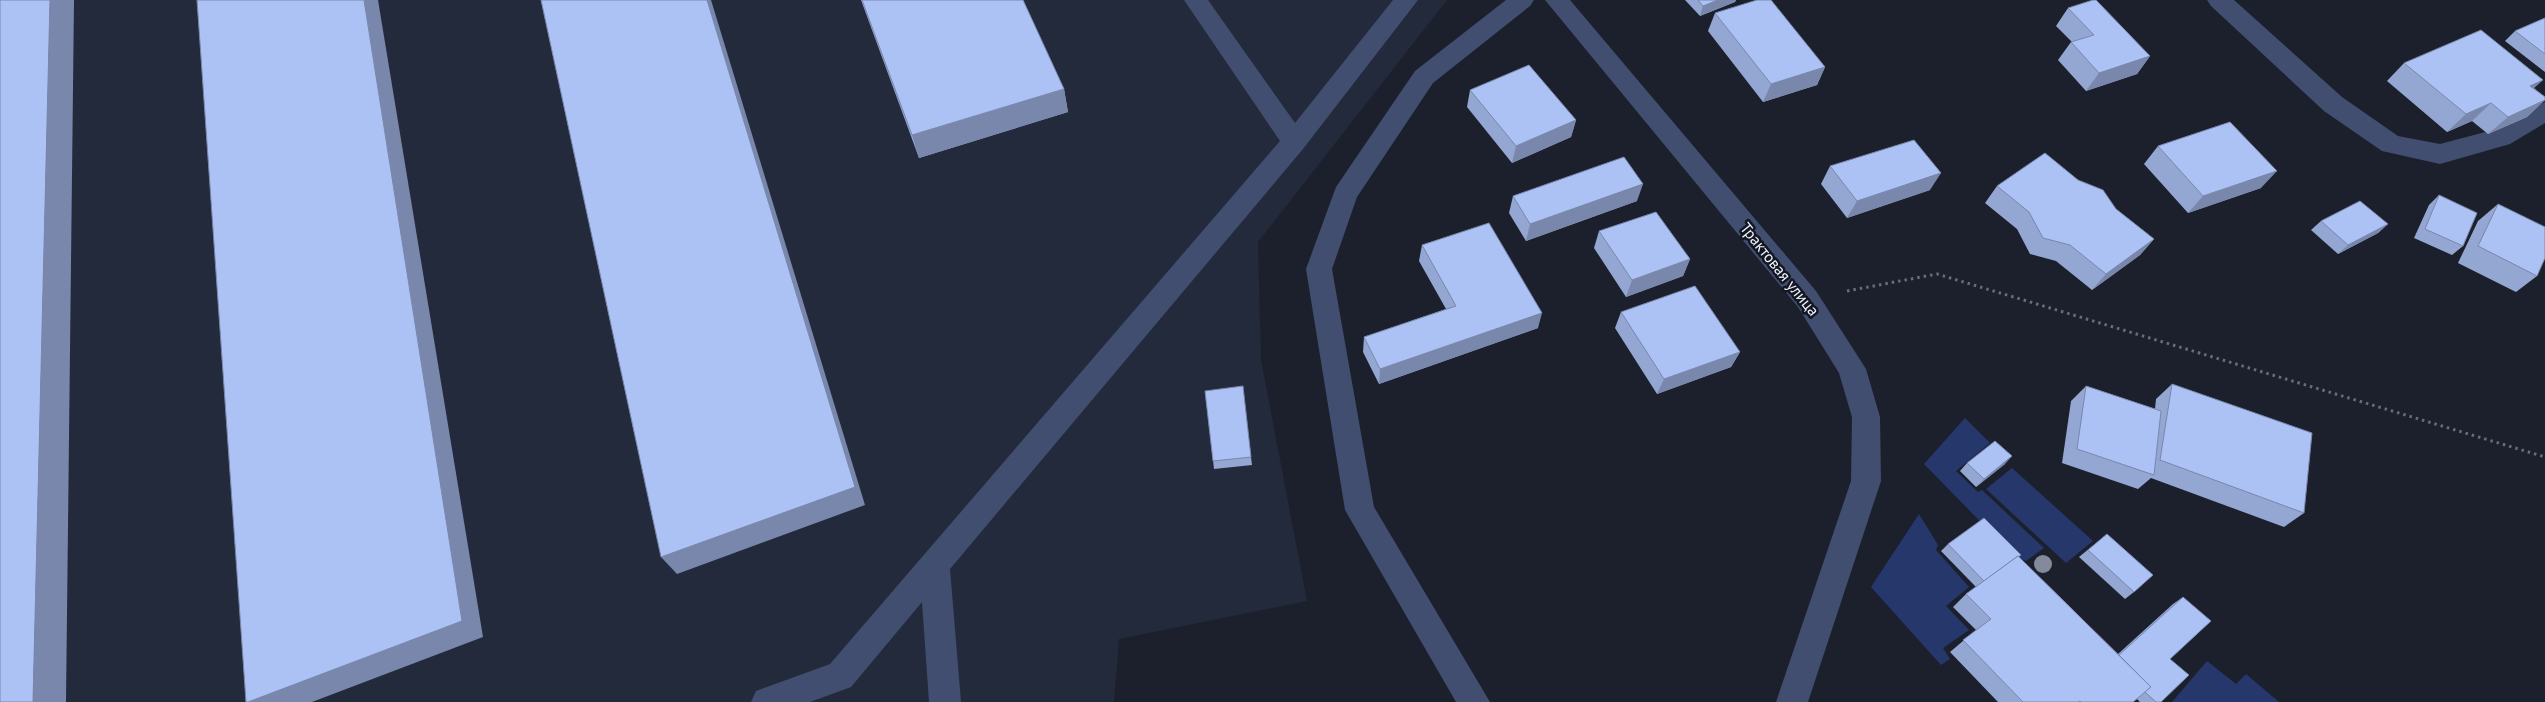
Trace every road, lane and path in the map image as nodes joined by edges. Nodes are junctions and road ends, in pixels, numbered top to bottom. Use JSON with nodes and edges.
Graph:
{"nodes":[{"id":1,"x":1196,"y":0,"type":"edge"},
{"id":2,"x":1406,"y":0,"type":"edge"},
{"id":3,"x":1522,"y":0,"type":"edge"},
{"id":4,"x":1557,"y":0,"type":"edge"},
{"id":5,"x":2219,"y":0,"type":"edge"},
{"id":6,"x":2545,"y":111,"type":"edge"},
{"id":7,"x":1294,"y":142,"type":"junction"},
{"id":8,"x":1808,"y":299,"type":"junction"},
{"id":9,"x":2545,"y":457,"type":"edge"},
{"id":10,"x":935,"y":564,"type":"junction"},
{"id":11,"x":767,"y":702,"type":"edge"},
{"id":12,"x":945,"y":702,"type":"edge"},
{"id":13,"x":1474,"y":702,"type":"edge"},
{"id":14,"x":1792,"y":702,"type":"edge"}],
"edges":[{"from":1,"to":7,"type":"street"},
{"from":2,"to":7,"type":"street"},
{"from":3,"to":13,"type":"street"},
{"from":4,"to":8,"type":"street","name":"Трактовая улица"},
{"from":5,"to":6,"type":"street"},
{"from":7,"to":10,"type":"street"},
{"from":8,"to":9,"type":"path"},
{"from":8,"to":14,"type":"street","name":"Трактовая улица"},
{"from":10,"to":11,"type":"street"},
{"from":10,"to":12,"type":"street"}]}
